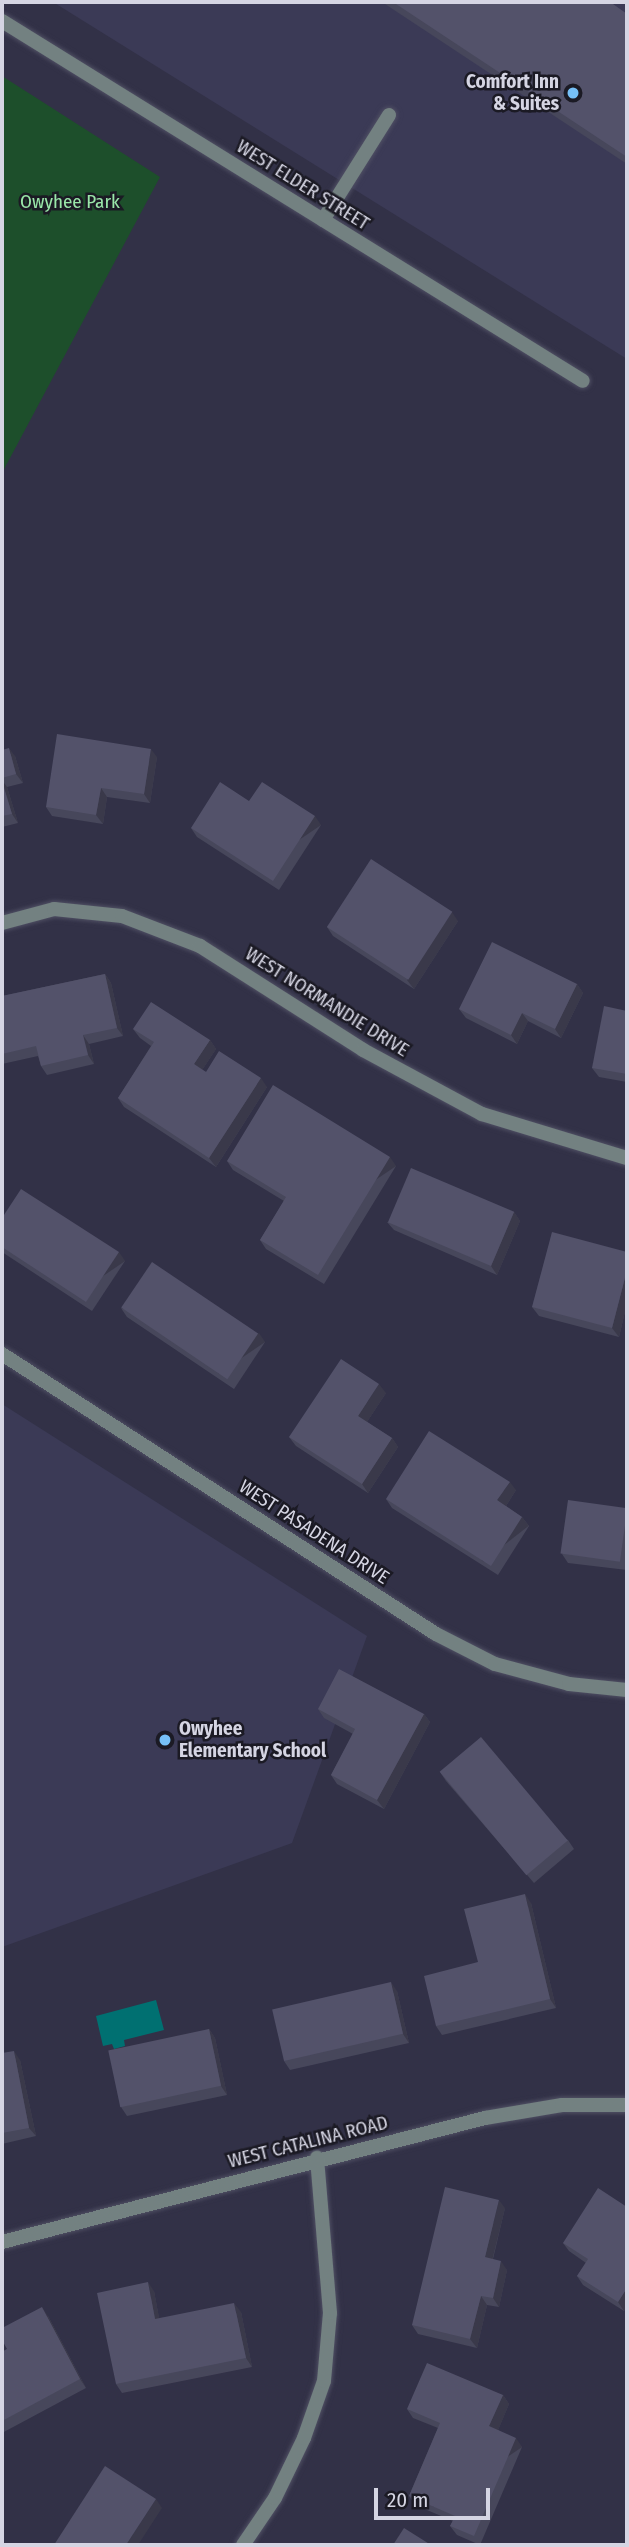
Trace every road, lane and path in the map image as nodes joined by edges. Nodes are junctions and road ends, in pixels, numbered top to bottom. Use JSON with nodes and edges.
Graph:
{"nodes":[{"id":1,"x":2,"y":21,"type":"edge"},
{"id":2,"x":389,"y":115,"type":"dead end"},
{"id":3,"x":323,"y":220,"type":"junction"},
{"id":4,"x":583,"y":381,"type":"dead end"},
{"id":5,"x":2,"y":923,"type":"edge"},
{"id":6,"x":627,"y":1158,"type":"edge"},
{"id":7,"x":2,"y":1354,"type":"edge"},
{"id":8,"x":627,"y":1690,"type":"edge"},
{"id":9,"x":627,"y":2105,"type":"edge"},
{"id":10,"x":317,"y":2158,"type":"junction"},
{"id":11,"x":2,"y":2242,"type":"edge"},
{"id":12,"x":243,"y":2545,"type":"edge"}],
"edges":[{"from":1,"to":3,"type":"street","name":"WEST ELDER STREET"},
{"from":2,"to":3,"type":"street"},
{"from":3,"to":4,"type":"street","name":"WEST ELDER STREET"},
{"from":5,"to":6,"type":"street","name":"WEST NORMANDIE DRIVE"},
{"from":7,"to":8,"type":"street","name":"WEST PASADENA DRIVE"},
{"from":9,"to":10,"type":"street","name":"WEST CATALINA ROAD"},
{"from":10,"to":11,"type":"street","name":"WEST CATALINA ROAD"},
{"from":10,"to":12,"type":"street"}]}
